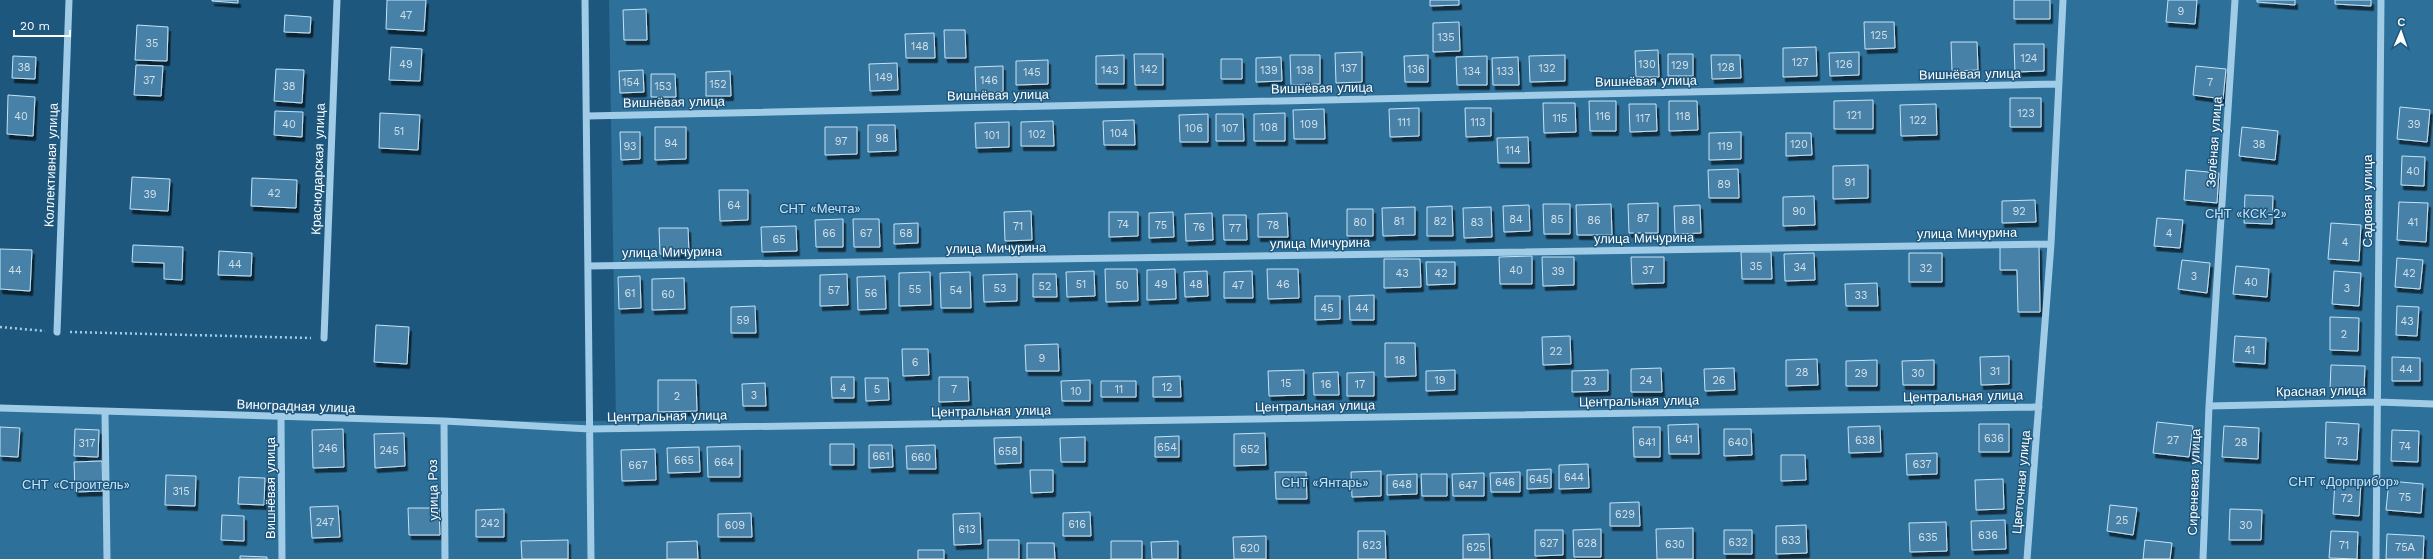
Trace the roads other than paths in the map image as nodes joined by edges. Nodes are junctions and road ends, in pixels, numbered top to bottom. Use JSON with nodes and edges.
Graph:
{"nodes":[{"id":1,"x":70,"y":0,"type":"edge"},
{"id":2,"x":337,"y":0,"type":"edge"},
{"id":3,"x":585,"y":0,"type":"edge"},
{"id":4,"x":2063,"y":0,"type":"edge"},
{"id":5,"x":2235,"y":0,"type":"edge"},
{"id":6,"x":2381,"y":0,"type":"edge"},
{"id":7,"x":2058,"y":84,"type":"junction"},
{"id":8,"x":587,"y":116,"type":"junction"},
{"id":9,"x":2051,"y":244,"type":"junction"},
{"id":10,"x":588,"y":266,"type":"junction"},
{"id":11,"x":57,"y":332,"type":"road end"},
{"id":12,"x":324,"y":338,"type":"road end"},
{"id":13,"x":2378,"y":402,"type":"junction"},
{"id":14,"x":2433,"y":404,"type":"edge"},
{"id":15,"x":2208,"y":406,"type":"junction"},
{"id":16,"x":2039,"y":407,"type":"junction"},
{"id":17,"x":0,"y":408,"type":"edge"},
{"id":18,"x":105,"y":412,"type":"junction"},
{"id":19,"x":282,"y":417,"type":"junction"},
{"id":20,"x":444,"y":421,"type":"junction"},
{"id":21,"x":590,"y":429,"type":"junction"},
{"id":22,"x":107,"y":559,"type":"edge"},
{"id":23,"x":282,"y":559,"type":"edge"},
{"id":24,"x":446,"y":559,"type":"edge"},
{"id":25,"x":591,"y":559,"type":"edge"},
{"id":26,"x":2027,"y":559,"type":"edge"},
{"id":27,"x":2203,"y":559,"type":"edge"},
{"id":28,"x":2376,"y":559,"type":"edge"}],
"edges":[{"from":1,"to":11,"type":"street","name":"Коллективная улица"},
{"from":2,"to":12,"type":"street","name":"Краснодарская улица"},
{"from":3,"to":8,"type":"street"},
{"from":4,"to":7,"type":"street","name":"Цветочная улица"},
{"from":5,"to":15,"type":"street","name":"Зелёная улица"},
{"from":6,"to":13,"type":"street","name":"Садовая улица"},
{"from":7,"to":8,"type":"street","name":"Вишнёвая улица"},
{"from":7,"to":9,"type":"street","name":"Цветочная улица"},
{"from":8,"to":10,"type":"street"},
{"from":9,"to":10,"type":"street","name":"улица Мичурина"},
{"from":9,"to":16,"type":"street","name":"Цветочная улица"},
{"from":10,"to":21,"type":"street"},
{"from":13,"to":14,"type":"street","name":"Красная улица"},
{"from":13,"to":15,"type":"street","name":"Красная улица"},
{"from":13,"to":28,"type":"street"},
{"from":15,"to":27,"type":"street","name":"Сиреневая улица"},
{"from":16,"to":21,"type":"street","name":"Центральная улица"},
{"from":16,"to":26,"type":"street","name":"Цветочная улица"},
{"from":17,"to":18,"type":"street","name":"Виноградная улица"},
{"from":18,"to":19,"type":"street","name":"Виноградная улица"},
{"from":18,"to":22,"type":"street"},
{"from":19,"to":20,"type":"street","name":"Виноградная улица"},
{"from":19,"to":23,"type":"street","name":"Вишнёвая улица"},
{"from":20,"to":21,"type":"street","name":"Виноградная улица"},
{"from":20,"to":24,"type":"street","name":"улица Роз"},
{"from":21,"to":25,"type":"street"}]}
